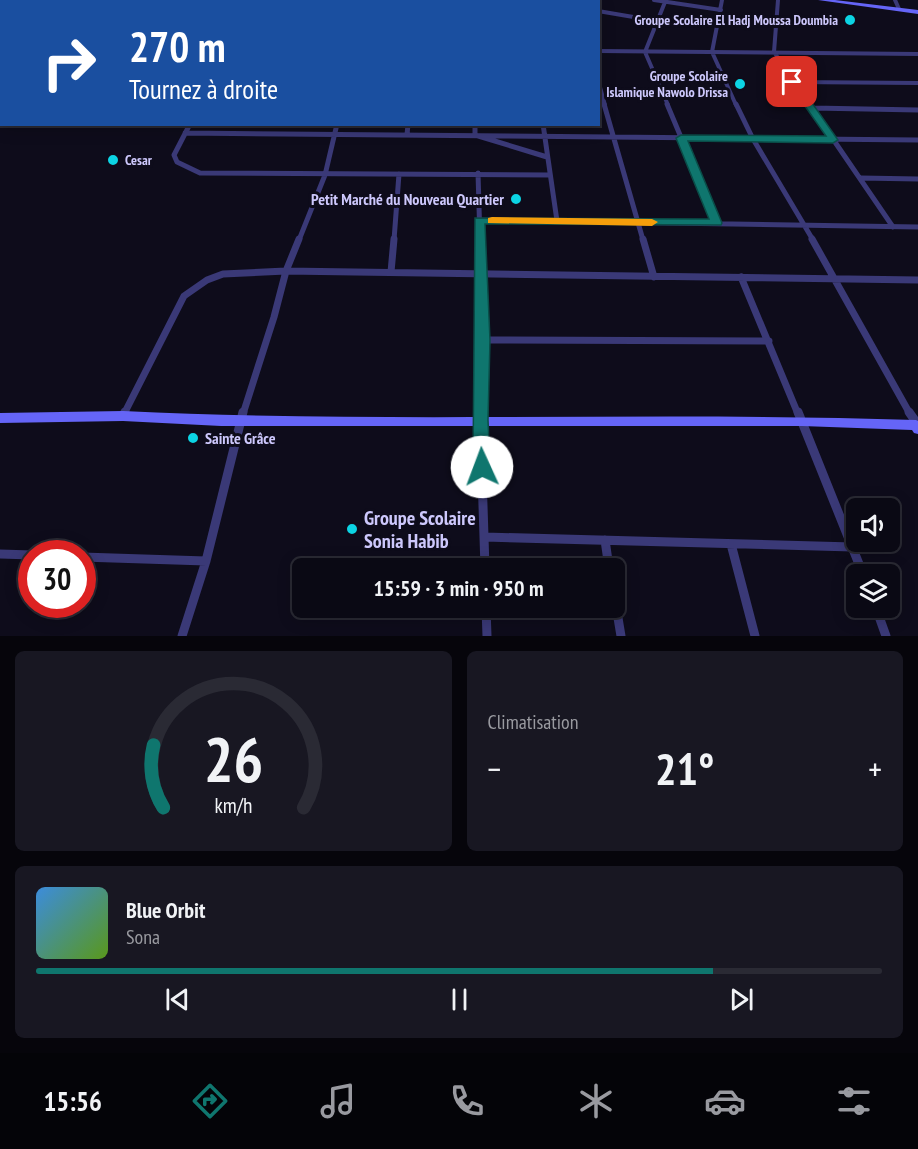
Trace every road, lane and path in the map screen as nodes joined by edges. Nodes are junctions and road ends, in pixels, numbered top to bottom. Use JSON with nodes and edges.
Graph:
{"nodes":[{"id":1,"x":654,"y":0,"type":"edge"},
{"id":2,"x":722,"y":0,"type":"edge"},
{"id":3,"x":778,"y":0,"type":"edge"},
{"id":4,"x":821,"y":0,"type":"edge"},
{"id":5,"x":896,"y":0,"type":"edge"},
{"id":6,"x":665,"y":2,"type":"junction"},
{"id":7,"x":899,"y":9,"type":"junction"},
{"id":8,"x":721,"y":10,"type":"junction"},
{"id":9,"x":600,"y":11,"type":"edge"},
{"id":10,"x":918,"y":12,"type":"edge"},
{"id":11,"x":657,"y":21,"type":"junction"},
{"id":12,"x":600,"y":51,"type":"edge"},
{"id":13,"x":645,"y":52,"type":"junction"},
{"id":14,"x":712,"y":52,"type":"junction"},
{"id":15,"x":774,"y":52,"type":"junction"},
{"id":16,"x":918,"y":54,"type":"edge"},
{"id":17,"x":792,"y":82,"type":"junction"},
{"id":18,"x":918,"y":83,"type":"edge"},
{"id":19,"x":600,"y":88,"type":"edge"},
{"id":20,"x":813,"y":108,"type":"junction"},
{"id":21,"x":918,"y":110,"type":"edge"},
{"id":22,"x":189,"y":126,"type":"edge"},
{"id":23,"x":336,"y":126,"type":"edge"},
{"id":24,"x":408,"y":126,"type":"edge"},
{"id":25,"x":474,"y":126,"type":"edge"},
{"id":26,"x":543,"y":126,"type":"edge"},
{"id":27,"x":185,"y":133,"type":"junction"},
{"id":28,"x":334,"y":135,"type":"junction"},
{"id":29,"x":407,"y":135,"type":"junction"},
{"id":30,"x":475,"y":135,"type":"junction"},
{"id":31,"x":544,"y":138,"type":"junction"},
{"id":32,"x":613,"y":138,"type":"junction"},
{"id":33,"x":681,"y":138,"type":"junction"},
{"id":34,"x":753,"y":139,"type":"junction"},
{"id":35,"x":833,"y":140,"type":"junction"},
{"id":36,"x":918,"y":140,"type":"edge"},
{"id":37,"x":547,"y":157,"type":"junction"},
{"id":38,"x":399,"y":174,"type":"junction"},
{"id":39,"x":478,"y":174,"type":"junction"},
{"id":40,"x":325,"y":175,"type":"junction"},
{"id":41,"x":550,"y":175,"type":"junction"},
{"id":42,"x":861,"y":178,"type":"junction"},
{"id":43,"x":918,"y":179,"type":"edge"},
{"id":44,"x":479,"y":220,"type":"junction"},
{"id":45,"x":557,"y":221,"type":"junction"},
{"id":46,"x":640,"y":222,"type":"junction"},
{"id":47,"x":717,"y":223,"type":"junction"},
{"id":48,"x":804,"y":224,"type":"junction"},
{"id":49,"x":893,"y":227,"type":"junction"},
{"id":50,"x":918,"y":227,"type":"edge"},
{"id":51,"x":286,"y":271,"type":"junction"},
{"id":52,"x":391,"y":272,"type":"junction"},
{"id":53,"x":480,"y":275,"type":"junction"},
{"id":54,"x":654,"y":277,"type":"junction"},
{"id":55,"x":741,"y":278,"type":"junction"},
{"id":56,"x":833,"y":278,"type":"junction"},
{"id":57,"x":918,"y":280,"type":"edge"},
{"id":58,"x":483,"y":340,"type":"junction"},
{"id":59,"x":770,"y":341,"type":"junction"},
{"id":60,"x":123,"y":416,"type":"junction"},
{"id":61,"x":0,"y":418,"type":"edge"},
{"id":62,"x":241,"y":419,"type":"junction"},
{"id":63,"x":480,"y":420,"type":"junction"},
{"id":64,"x":802,"y":422,"type":"junction"},
{"id":65,"x":917,"y":426,"type":"edge"},
{"id":66,"x":846,"y":530,"type":"edge"},
{"id":67,"x":485,"y":537,"type":"junction"},
{"id":68,"x":604,"y":540,"type":"junction"},
{"id":69,"x":731,"y":544,"type":"junction"},
{"id":70,"x":846,"y":547,"type":"edge"},
{"id":71,"x":0,"y":554,"type":"edge"},
{"id":72,"x":18,"y":555,"type":"edge"},
{"id":73,"x":96,"y":557,"type":"edge"},
{"id":74,"x":485,"y":558,"type":"edge"},
{"id":75,"x":607,"y":558,"type":"edge"},
{"id":76,"x":206,"y":561,"type":"junction"},
{"id":77,"x":486,"y":618,"type":"edge"},
{"id":78,"x":618,"y":618,"type":"edge"},
{"id":79,"x":880,"y":618,"type":"edge"},
{"id":80,"x":182,"y":636,"type":"edge"},
{"id":81,"x":487,"y":636,"type":"edge"},
{"id":82,"x":621,"y":636,"type":"edge"},
{"id":83,"x":755,"y":636,"type":"edge"},
{"id":84,"x":886,"y":636,"type":"edge"}],
"edges":[{"from":1,"to":6,"type":"street"},
{"from":2,"to":8,"type":"street"},
{"from":3,"to":15,"type":"street"},
{"from":4,"to":7,"type":"street"},
{"from":5,"to":7,"type":"street"},
{"from":6,"to":8,"type":"street"},
{"from":6,"to":11,"type":"street"},
{"from":7,"to":10,"type":"street"},
{"from":8,"to":14,"type":"street"},
{"from":9,"to":11,"type":"street"},
{"from":11,"to":13,"type":"street"},
{"from":12,"to":13,"type":"street"},
{"from":13,"to":14,"type":"street"},
{"from":13,"to":33,"type":"street"},
{"from":14,"to":15,"type":"street"},
{"from":14,"to":34,"type":"street"},
{"from":15,"to":16,"type":"street"},
{"from":15,"to":17,"type":"street"},
{"from":17,"to":18,"type":"street"},
{"from":17,"to":20,"type":"street"},
{"from":19,"to":32,"type":"street"},
{"from":20,"to":21,"type":"street"},
{"from":20,"to":35,"type":"street"},
{"from":22,"to":27,"type":"street"},
{"from":23,"to":28,"type":"street"},
{"from":24,"to":29,"type":"street"},
{"from":25,"to":30,"type":"street"},
{"from":26,"to":31,"type":"street"},
{"from":27,"to":28,"type":"street"},
{"from":27,"to":40,"type":"street"},
{"from":28,"to":29,"type":"street"},
{"from":28,"to":40,"type":"street"},
{"from":29,"to":30,"type":"street"},
{"from":30,"to":31,"type":"street"},
{"from":30,"to":37,"type":"street"},
{"from":31,"to":32,"type":"street"},
{"from":31,"to":37,"type":"street"},
{"from":32,"to":33,"type":"street"},
{"from":32,"to":46,"type":"street"},
{"from":33,"to":34,"type":"street"},
{"from":33,"to":47,"type":"street"},
{"from":34,"to":35,"type":"street"},
{"from":34,"to":48,"type":"street"},
{"from":35,"to":36,"type":"street"},
{"from":35,"to":42,"type":"street"},
{"from":37,"to":41,"type":"street"},
{"from":38,"to":39,"type":"street"},
{"from":38,"to":40,"type":"street"},
{"from":38,"to":52,"type":"street"},
{"from":39,"to":41,"type":"street"},
{"from":39,"to":44,"type":"street"},
{"from":40,"to":51,"type":"street"},
{"from":41,"to":45,"type":"street"},
{"from":42,"to":43,"type":"street"},
{"from":42,"to":49,"type":"street"},
{"from":44,"to":45,"type":"street"},
{"from":44,"to":53,"type":"street"},
{"from":45,"to":46,"type":"street"},
{"from":46,"to":47,"type":"street"},
{"from":46,"to":54,"type":"street"},
{"from":47,"to":48,"type":"street"},
{"from":48,"to":49,"type":"street"},
{"from":48,"to":56,"type":"street"},
{"from":49,"to":50,"type":"street"},
{"from":51,"to":52,"type":"street"},
{"from":51,"to":60,"type":"street"},
{"from":51,"to":62,"type":"street"},
{"from":52,"to":53,"type":"street"},
{"from":53,"to":54,"type":"street"},
{"from":53,"to":58,"type":"street"},
{"from":54,"to":55,"type":"street"},
{"from":55,"to":56,"type":"street"},
{"from":55,"to":59,"type":"street"},
{"from":56,"to":57,"type":"street"},
{"from":56,"to":65,"type":"street"},
{"from":58,"to":59,"type":"street"},
{"from":58,"to":63,"type":"street"},
{"from":59,"to":64,"type":"street"},
{"from":60,"to":61,"type":"street"},
{"from":60,"to":62,"type":"street"},
{"from":62,"to":63,"type":"street"},
{"from":62,"to":76,"type":"street"},
{"from":63,"to":64,"type":"street"},
{"from":63,"to":67,"type":"street"},
{"from":64,"to":65,"type":"street"},
{"from":64,"to":66,"type":"street"},
{"from":67,"to":68,"type":"street"},
{"from":67,"to":74,"type":"street"},
{"from":68,"to":69,"type":"street"},
{"from":68,"to":75,"type":"street"},
{"from":69,"to":70,"type":"street"},
{"from":69,"to":83,"type":"street"},
{"from":71,"to":72,"type":"street"},
{"from":73,"to":76,"type":"street"},
{"from":76,"to":80,"type":"street"},
{"from":77,"to":81,"type":"street"},
{"from":78,"to":82,"type":"street"},
{"from":79,"to":84,"type":"street"}]}
